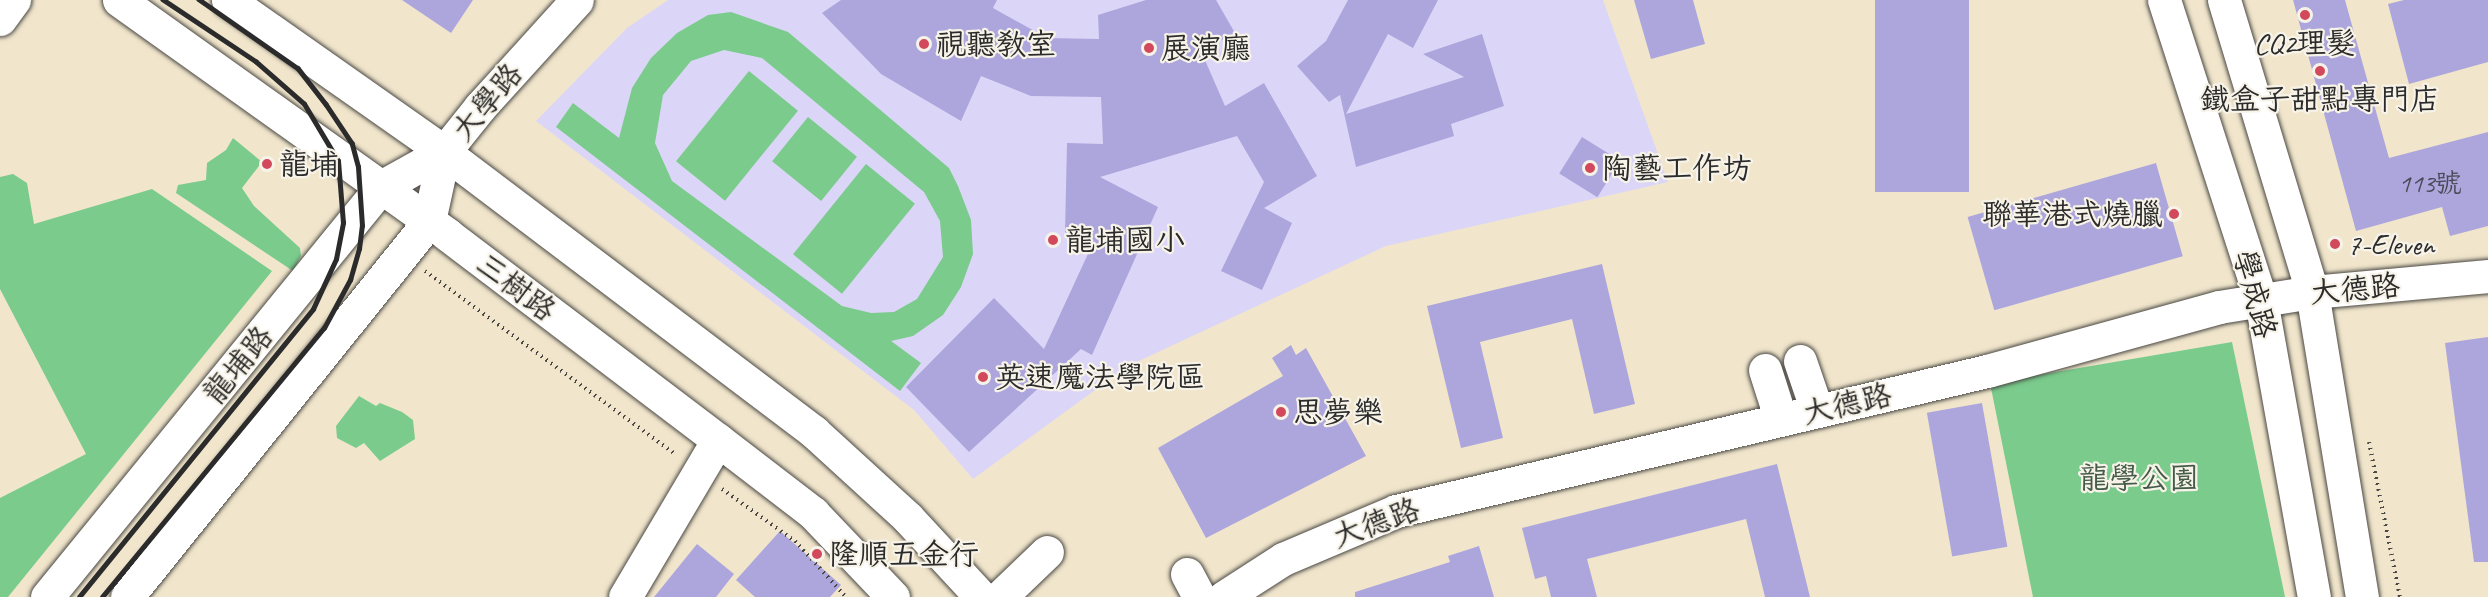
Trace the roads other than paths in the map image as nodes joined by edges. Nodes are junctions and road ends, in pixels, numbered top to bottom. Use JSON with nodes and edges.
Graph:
{"nodes":[{"id":1,"x":14,"y":0,"type":"edge"},
{"id":2,"x":119,"y":0,"type":"edge"},
{"id":3,"x":228,"y":0,"type":"edge"},
{"id":4,"x":577,"y":0,"type":"edge"},
{"id":5,"x":2164,"y":0,"type":"edge"},
{"id":6,"x":2224,"y":0,"type":"edge"},
{"id":7,"x":0,"y":19,"type":"edge"},
{"id":8,"x":444,"y":152,"type":"junction"},
{"id":9,"x":381,"y":187,"type":"junction"},
{"id":10,"x":429,"y":221,"type":"junction"},
{"id":11,"x":2488,"y":276,"type":"edge"},
{"id":12,"x":2312,"y":292,"type":"junction"},
{"id":13,"x":2261,"y":300,"type":"junction"},
{"id":14,"x":1800,"y":362,"type":"dead end"},
{"id":15,"x":1765,"y":370,"type":"dead end"},
{"id":16,"x":1817,"y":411,"type":"junction"},
{"id":17,"x":1781,"y":420,"type":"junction"},
{"id":18,"x":718,"y":440,"type":"junction"},
{"id":19,"x":1047,"y":552,"type":"dead end"},
{"id":20,"x":48,"y":597,"type":"edge"},
{"id":21,"x":127,"y":597,"type":"edge"},
{"id":22,"x":625,"y":597,"type":"edge"},
{"id":23,"x":893,"y":597,"type":"edge"},
{"id":24,"x":981,"y":597,"type":"edge"},
{"id":25,"x":1000,"y":597,"type":"edge"},
{"id":26,"x":1224,"y":597,"type":"edge"},
{"id":27,"x":2313,"y":597,"type":"edge"},
{"id":28,"x":2362,"y":597,"type":"edge"}],
"edges":[{"from":1,"to":7,"type":"street"},
{"from":2,"to":9,"type":"street","name":"三樹路"},
{"from":3,"to":8,"type":"street"},
{"from":4,"to":8,"type":"street","name":"大學路"},
{"from":5,"to":13,"type":"street","name":"學成路"},
{"from":6,"to":12,"type":"street","name":"學成路"},
{"from":8,"to":9,"type":"street","name":"龍埔路"},
{"from":8,"to":10,"type":"street","name":"大學路"},
{"from":8,"to":24,"type":"street"},
{"from":9,"to":10,"type":"street","name":"三樹路"},
{"from":9,"to":20,"type":"street","name":"龍埔路"},
{"from":10,"to":18,"type":"street","name":"三樹路"},
{"from":10,"to":21,"type":"street","name":"龍埔路"},
{"from":11,"to":12,"type":"street","name":"大德路"},
{"from":12,"to":13,"type":"street","name":"大德路"},
{"from":12,"to":28,"type":"street","name":"學成路"},
{"from":13,"to":16,"type":"street","name":"大德路"},
{"from":13,"to":27,"type":"street","name":"學成路"},
{"from":14,"to":16,"type":"street"},
{"from":15,"to":17,"type":"street"},
{"from":16,"to":17,"type":"street","name":"大德路"},
{"from":17,"to":26,"type":"street","name":"大德路"},
{"from":18,"to":22,"type":"street"},
{"from":18,"to":23,"type":"street","name":"三樹路"},
{"from":19,"to":25,"type":"street"}]}
